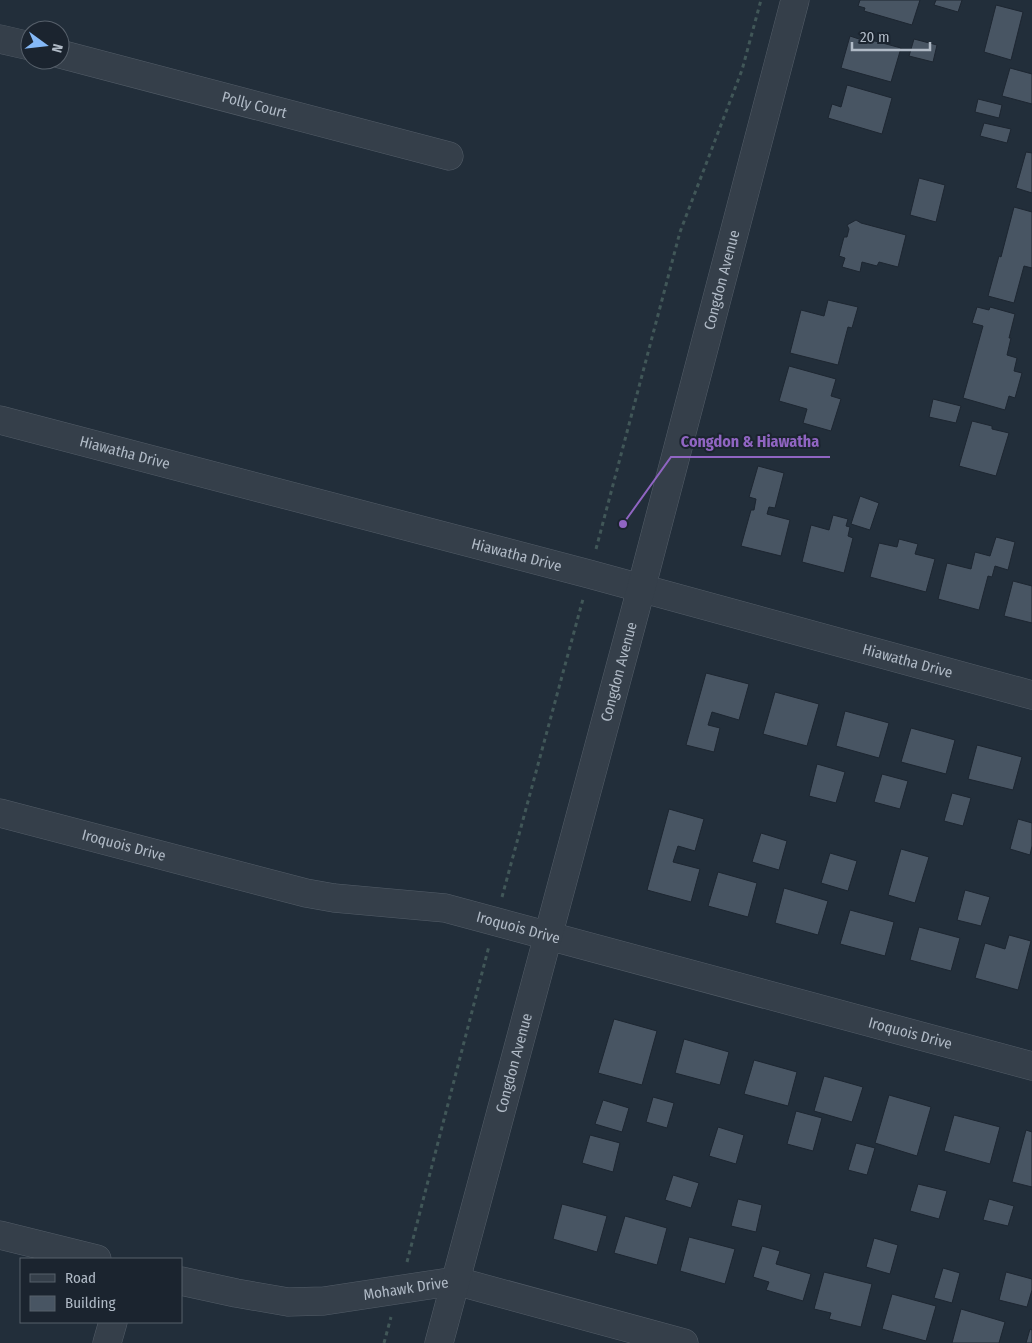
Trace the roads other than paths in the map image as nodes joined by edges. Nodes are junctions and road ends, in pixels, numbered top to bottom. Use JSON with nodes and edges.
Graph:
{"nodes":[{"id":1,"x":795,"y":0,"type":"edge"},
{"id":2,"x":0,"y":39,"type":"edge"},
{"id":3,"x":20,"y":44,"type":"edge"},
{"id":4,"x":70,"y":57,"type":"edge"},
{"id":5,"x":449,"y":156,"type":"dead end"},
{"id":6,"x":0,"y":420,"type":"edge"},
{"id":7,"x":640,"y":589,"type":"junction"},
{"id":8,"x":1032,"y":695,"type":"edge"},
{"id":9,"x":0,"y":813,"type":"edge"},
{"id":10,"x":548,"y":934,"type":"junction"},
{"id":11,"x":1032,"y":1066,"type":"edge"},
{"id":12,"x":0,"y":1235,"type":"edge"},
{"id":13,"x":93,"y":1258,"type":"edge"},
{"id":14,"x":182,"y":1281,"type":"edge"},
{"id":15,"x":456,"y":1281,"type":"junction"},
{"id":16,"x":113,"y":1323,"type":"edge"},
{"id":17,"x":107,"y":1343,"type":"edge"},
{"id":18,"x":439,"y":1343,"type":"edge"},
{"id":19,"x":684,"y":1343,"type":"edge"}],
"edges":[{"from":1,"to":7,"type":"street","name":"Congdon Avenue"},
{"from":2,"to":3,"type":"street"},
{"from":4,"to":5,"type":"street","name":"Polly Court"},
{"from":6,"to":7,"type":"street","name":"Hiawatha Drive"},
{"from":7,"to":8,"type":"street","name":"Hiawatha Drive"},
{"from":7,"to":10,"type":"street","name":"Congdon Avenue"},
{"from":9,"to":10,"type":"street","name":"Iroquois Drive"},
{"from":10,"to":11,"type":"street","name":"Iroquois Drive"},
{"from":10,"to":15,"type":"street","name":"Congdon Avenue"},
{"from":12,"to":13,"type":"street"},
{"from":14,"to":15,"type":"street","name":"Mohawk Drive"},
{"from":15,"to":18,"type":"street","name":"Congdon Avenue"},
{"from":15,"to":19,"type":"street","name":"Mohawk Drive"},
{"from":16,"to":17,"type":"street"}]}
